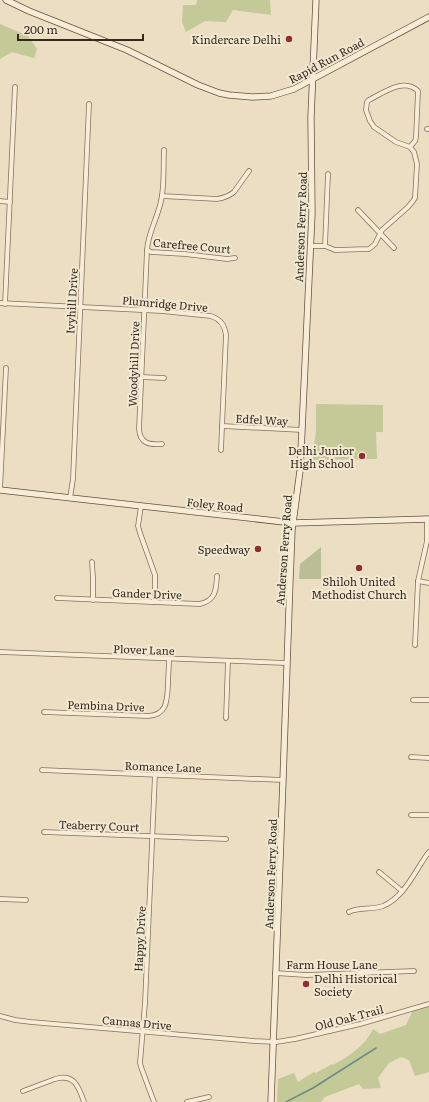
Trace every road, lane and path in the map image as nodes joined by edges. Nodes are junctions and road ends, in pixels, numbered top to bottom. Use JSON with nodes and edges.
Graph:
{"nodes":[{"id":1,"x":6,"y":0,"type":"edge"},
{"id":2,"x":316,"y":0,"type":"edge"},
{"id":3,"x":429,"y":17,"type":"edge"},
{"id":4,"x":312,"y":80,"type":"junction"},
{"id":5,"x":15,"y":88,"type":"dead end"},
{"id":6,"x":89,"y":104,"type":"dead end"},
{"id":7,"x":410,"y":147,"type":"junction"},
{"id":8,"x":164,"y":150,"type":"dead end"},
{"id":9,"x":249,"y":171,"type":"dead end"},
{"id":10,"x":328,"y":174,"type":"dead end"},
{"id":11,"x":162,"y":196,"type":"junction"},
{"id":12,"x":0,"y":201,"type":"edge"},
{"id":13,"x":10,"y":202,"type":"junction"},
{"id":14,"x":358,"y":210,"type":"dead end"},
{"id":15,"x":380,"y":234,"type":"junction"},
{"id":16,"x":311,"y":246,"type":"junction"},
{"id":17,"x":325,"y":246,"type":"junction"},
{"id":18,"x":394,"y":248,"type":"dead end"},
{"id":19,"x":146,"y":250,"type":"junction"},
{"id":20,"x":235,"y":258,"type":"dead end"},
{"id":21,"x":0,"y":304,"type":"edge"},
{"id":22,"x":5,"y":304,"type":"junction"},
{"id":23,"x":80,"y":307,"type":"junction"},
{"id":24,"x":144,"y":310,"type":"junction"},
{"id":25,"x":6,"y":368,"type":"dead end"},
{"id":26,"x":141,"y":376,"type":"junction"},
{"id":27,"x":164,"y":378,"type":"dead end"},
{"id":28,"x":222,"y":426,"type":"junction"},
{"id":29,"x":302,"y":430,"type":"junction"},
{"id":30,"x":162,"y":444,"type":"dead end"},
{"id":31,"x":221,"y":450,"type":"dead end"},
{"id":32,"x":0,"y":490,"type":"edge"},
{"id":33,"x":70,"y":498,"type":"junction"},
{"id":34,"x":140,"y":506,"type":"junction"},
{"id":35,"x":428,"y":519,"type":"edge"},
{"id":36,"x":293,"y":523,"type":"junction"},
{"id":37,"x":92,"y":562,"type":"dead end"},
{"id":38,"x":217,"y":576,"type":"dead end"},
{"id":39,"x":418,"y":580,"type":"junction"},
{"id":40,"x":429,"y":583,"type":"edge"},
{"id":41,"x":57,"y":598,"type":"dead end"},
{"id":42,"x":93,"y":600,"type":"junction"},
{"id":43,"x":155,"y":602,"type":"junction"},
{"id":44,"x":415,"y":644,"type":"dead end"},
{"id":45,"x":0,"y":652,"type":"edge"},
{"id":46,"x":169,"y":659,"type":"junction"},
{"id":47,"x":228,"y":661,"type":"junction"},
{"id":48,"x":286,"y":663,"type":"junction"},
{"id":49,"x":413,"y":700,"type":"dead end"},
{"id":50,"x":429,"y":700,"type":"edge"},
{"id":51,"x":44,"y":712,"type":"dead end"},
{"id":52,"x":226,"y":718,"type":"dead end"},
{"id":53,"x":410,"y":757,"type":"dead end"},
{"id":54,"x":429,"y":758,"type":"edge"},
{"id":55,"x":42,"y":770,"type":"dead end"},
{"id":56,"x":155,"y":774,"type":"junction"},
{"id":57,"x":283,"y":780,"type":"junction"},
{"id":58,"x":411,"y":814,"type":"dead end"},
{"id":59,"x":429,"y":815,"type":"edge"},
{"id":60,"x":44,"y":832,"type":"dead end"},
{"id":61,"x":152,"y":836,"type":"junction"},
{"id":62,"x":226,"y":839,"type":"dead end"},
{"id":63,"x":429,"y":852,"type":"edge"},
{"id":64,"x":427,"y":857,"type":"edge"},
{"id":65,"x":378,"y":872,"type":"dead end"},
{"id":66,"x":402,"y":891,"type":"junction"},
{"id":67,"x":0,"y":900,"type":"edge"},
{"id":68,"x":26,"y":900,"type":"dead end"},
{"id":69,"x":349,"y":912,"type":"dead end"},
{"id":70,"x":414,"y":971,"type":"dead end"},
{"id":71,"x":275,"y":973,"type":"junction"},
{"id":72,"x":429,"y":1004,"type":"edge"},
{"id":73,"x":0,"y":1016,"type":"edge"},
{"id":74,"x":143,"y":1031,"type":"junction"},
{"id":75,"x":273,"y":1042,"type":"junction"},
{"id":76,"x":23,"y":1091,"type":"dead end"},
{"id":77,"x":209,"y":1097,"type":"dead end"},
{"id":78,"x":84,"y":1102,"type":"edge"},
{"id":79,"x":154,"y":1102,"type":"edge"},
{"id":80,"x":187,"y":1102,"type":"edge"},
{"id":81,"x":271,"y":1102,"type":"edge"}],
"edges":[{"from":1,"to":4,"type":"street","name":"Rapid Run Road"},
{"from":2,"to":4,"type":"street","name":"Anderson Ferry Road"},
{"from":3,"to":4,"type":"street","name":"Rapid Run Road"},
{"from":4,"to":16,"type":"street","name":"Anderson Ferry Road"},
{"from":5,"to":13,"type":"street"},
{"from":6,"to":23,"type":"street","name":"Ivyhill Drive"},
{"from":7,"to":7,"type":"street"},
{"from":7,"to":15,"type":"street"},
{"from":8,"to":11,"type":"street","name":"Woodyhill Drive"},
{"from":9,"to":11,"type":"street"},
{"from":10,"to":17,"type":"street"},
{"from":11,"to":19,"type":"street","name":"Woodyhill Drive"},
{"from":12,"to":13,"type":"street"},
{"from":13,"to":22,"type":"street"},
{"from":14,"to":15,"type":"street"},
{"from":15,"to":17,"type":"street"},
{"from":15,"to":18,"type":"street"},
{"from":16,"to":17,"type":"street"},
{"from":16,"to":29,"type":"street","name":"Anderson Ferry Road"},
{"from":19,"to":20,"type":"street","name":"Carefree Court"},
{"from":19,"to":24,"type":"street","name":"Woodyhill Drive"},
{"from":21,"to":22,"type":"street","name":"Plumridge Drive"},
{"from":22,"to":23,"type":"street","name":"Plumridge Drive"},
{"from":23,"to":24,"type":"street","name":"Plumridge Drive"},
{"from":23,"to":33,"type":"street","name":"Ivyhill Drive"},
{"from":24,"to":26,"type":"street","name":"Woodyhill Drive"},
{"from":24,"to":28,"type":"street","name":"Plumridge Drive"},
{"from":25,"to":32,"type":"street"},
{"from":26,"to":27,"type":"street"},
{"from":26,"to":30,"type":"street","name":"Woodyhill Drive"},
{"from":28,"to":29,"type":"street","name":"Edfel Way"},
{"from":28,"to":31,"type":"street","name":"Plumridge Drive"},
{"from":29,"to":36,"type":"street","name":"Anderson Ferry Road"},
{"from":32,"to":33,"type":"street","name":"Foley Road"},
{"from":33,"to":34,"type":"street","name":"Foley Road"},
{"from":34,"to":36,"type":"street","name":"Foley Road"},
{"from":34,"to":43,"type":"street"},
{"from":35,"to":36,"type":"street","name":"Foley Road"},
{"from":35,"to":39,"type":"street"},
{"from":36,"to":48,"type":"street","name":"Anderson Ferry Road"},
{"from":37,"to":42,"type":"street"},
{"from":38,"to":43,"type":"street","name":"Gander Drive"},
{"from":39,"to":40,"type":"street"},
{"from":39,"to":44,"type":"street"},
{"from":41,"to":42,"type":"street","name":"Gander Drive"},
{"from":42,"to":43,"type":"street","name":"Gander Drive"},
{"from":45,"to":46,"type":"street","name":"Plover Lane"},
{"from":46,"to":47,"type":"street","name":"Plover Lane"},
{"from":46,"to":51,"type":"street","name":"Pembina Drive"},
{"from":47,"to":48,"type":"street","name":"Plover Lane"},
{"from":47,"to":52,"type":"street"},
{"from":48,"to":57,"type":"street","name":"Anderson Ferry Road"},
{"from":49,"to":50,"type":"street"},
{"from":53,"to":54,"type":"street"},
{"from":55,"to":56,"type":"street","name":"Romance Lane"},
{"from":56,"to":57,"type":"street","name":"Romance Lane"},
{"from":56,"to":61,"type":"street","name":"Happy Drive"},
{"from":57,"to":71,"type":"street","name":"Anderson Ferry Road"},
{"from":58,"to":59,"type":"street"},
{"from":60,"to":61,"type":"street","name":"Teaberry Court"},
{"from":61,"to":62,"type":"street","name":"Teaberry Court"},
{"from":61,"to":74,"type":"street","name":"Happy Drive"},
{"from":63,"to":64,"type":"street"},
{"from":64,"to":66,"type":"street"},
{"from":65,"to":66,"type":"street"},
{"from":66,"to":69,"type":"street"},
{"from":67,"to":68,"type":"street"},
{"from":70,"to":71,"type":"street","name":"Farm House Lane"},
{"from":71,"to":75,"type":"street","name":"Anderson Ferry Road"},
{"from":72,"to":75,"type":"street","name":"Old Oak Trail"},
{"from":73,"to":74,"type":"street","name":"Cannas Drive"},
{"from":74,"to":75,"type":"street","name":"Cannas Drive"},
{"from":74,"to":79,"type":"street","name":"Happy Drive"},
{"from":75,"to":81,"type":"street","name":"Anderson Ferry Road"},
{"from":76,"to":78,"type":"street"},
{"from":77,"to":80,"type":"street"}]}
